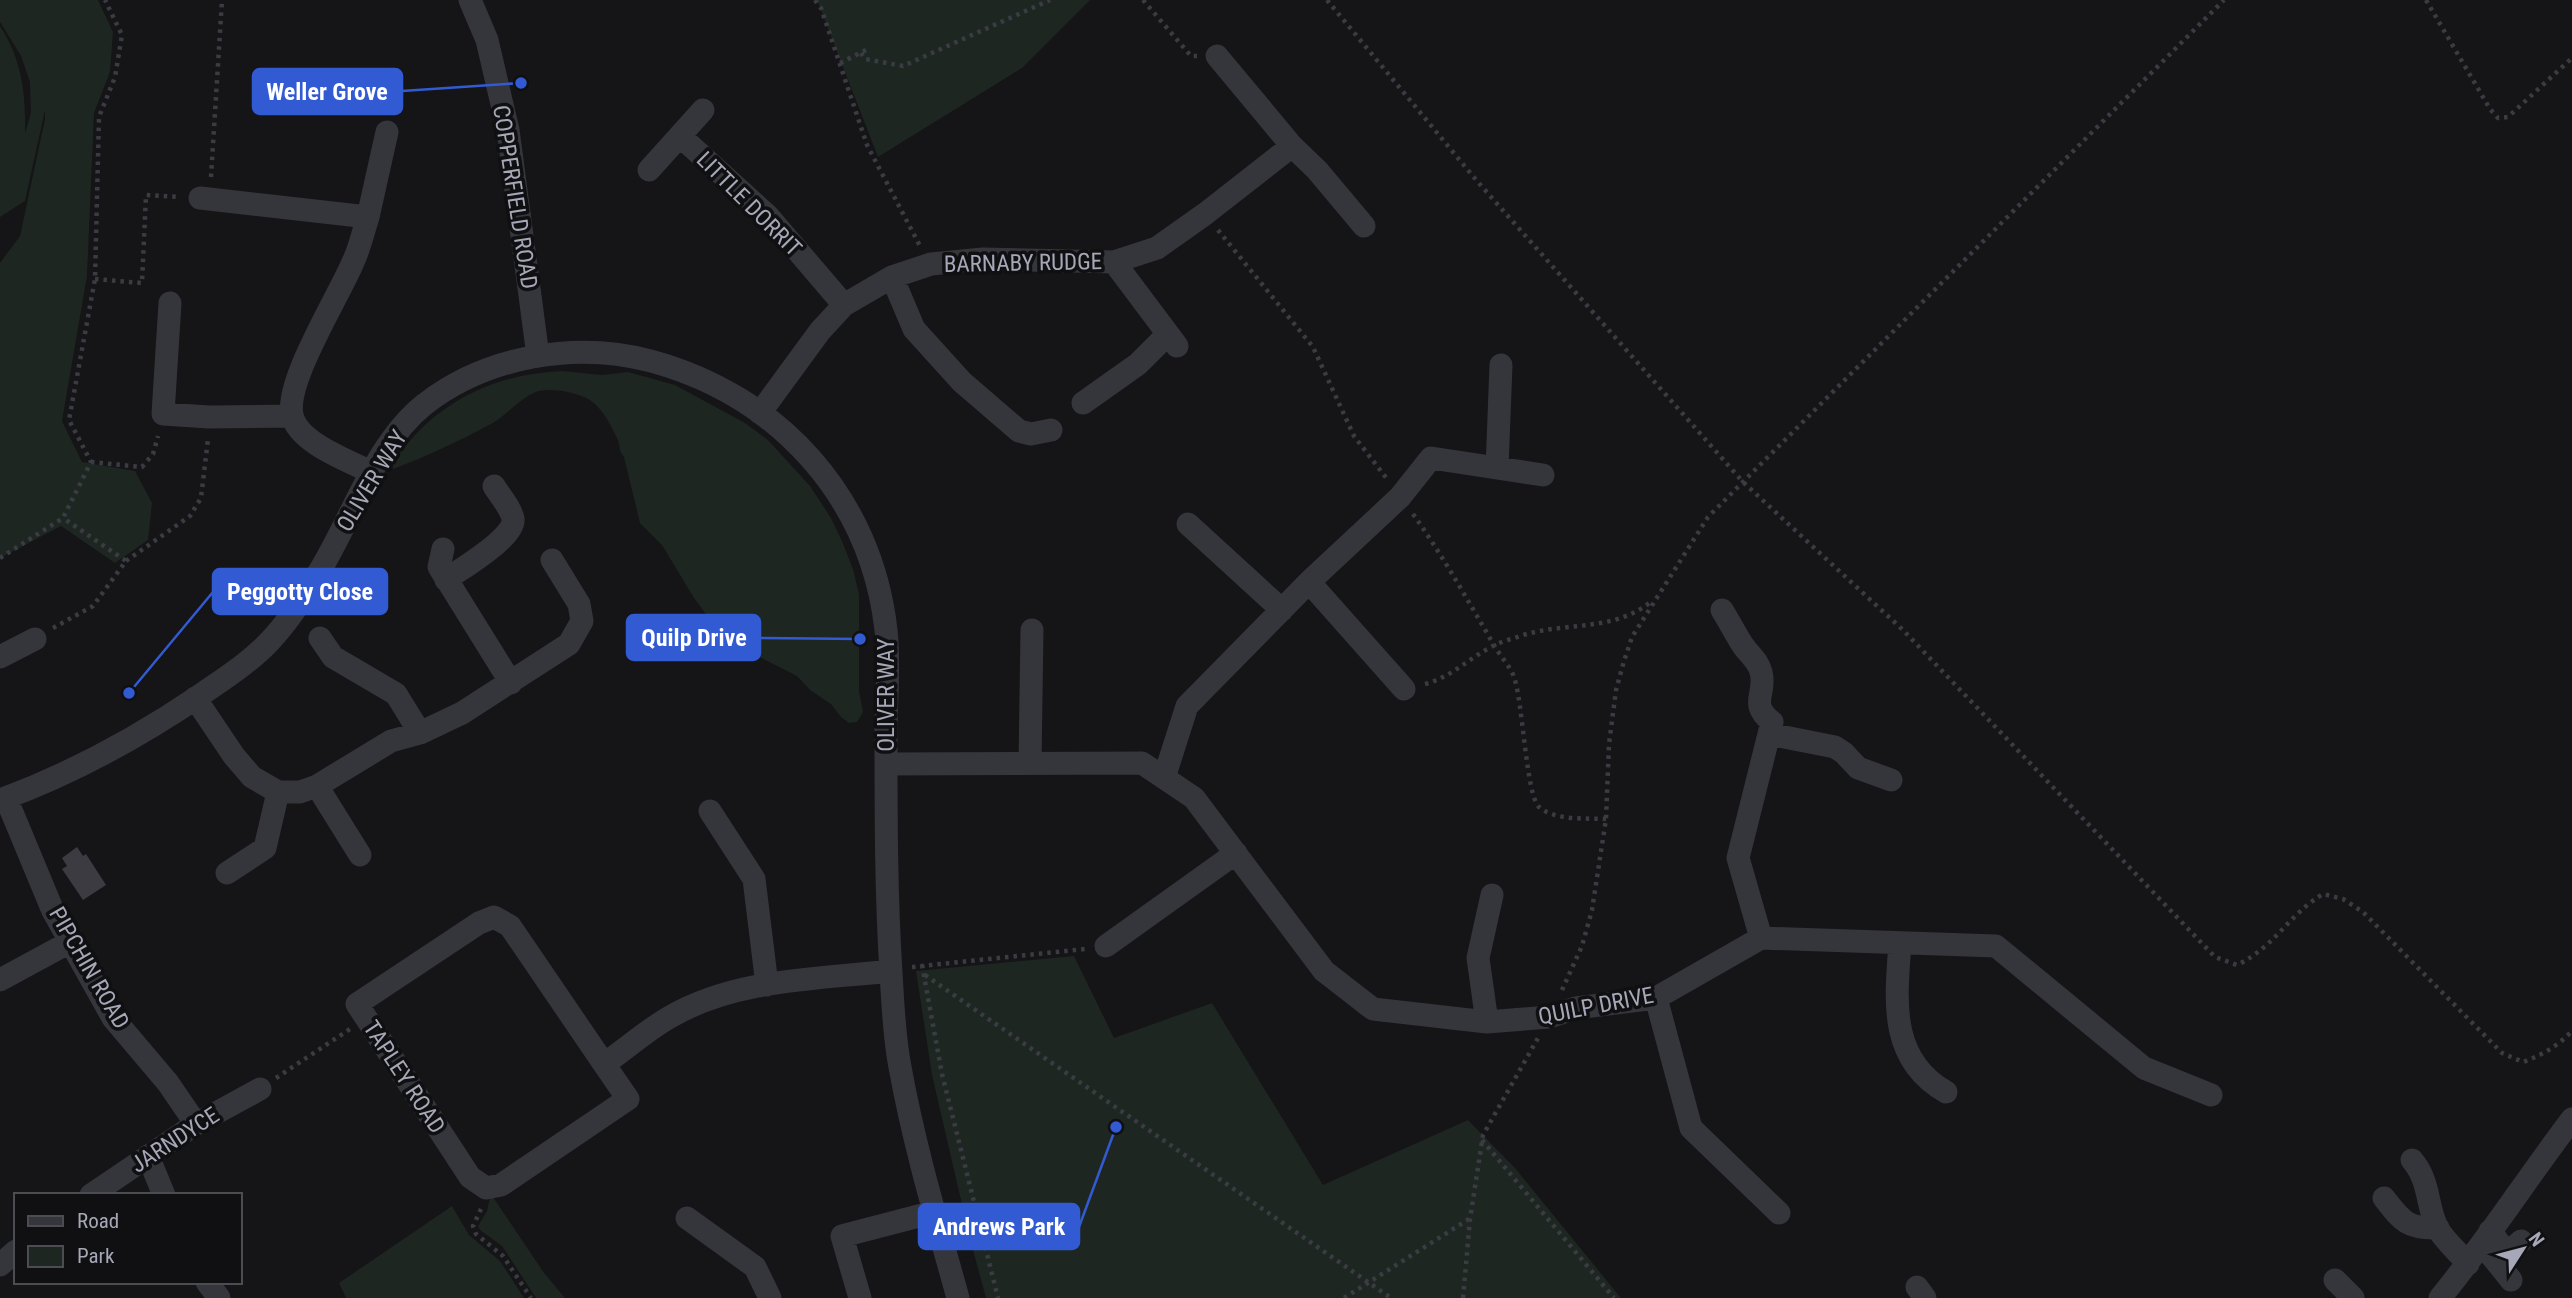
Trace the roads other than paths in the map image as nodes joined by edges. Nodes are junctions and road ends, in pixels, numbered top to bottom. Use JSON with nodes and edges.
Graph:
{"nodes":[{"id":1,"x":470,"y":0,"type":"edge"},
{"id":2,"x":1217,"y":56,"type":"road end"},
{"id":3,"x":704,"y":110,"type":"dead end"},
{"id":4,"x":387,"y":132,"type":"dead end"},
{"id":5,"x":680,"y":136,"type":"junction"},
{"id":6,"x":1292,"y":146,"type":"junction"},
{"id":7,"x":649,"y":170,"type":"dead end"},
{"id":8,"x":205,"y":198,"type":"road end"},
{"id":9,"x":368,"y":217,"type":"junction"},
{"id":10,"x":1364,"y":226,"type":"dead end"},
{"id":11,"x":1114,"y":262,"type":"junction"},
{"id":12,"x":892,"y":277,"type":"junction"},
{"id":13,"x":170,"y":303,"type":"dead end"},
{"id":14,"x":844,"y":305,"type":"junction"},
{"id":15,"x":538,"y":356,"type":"junction"},
{"id":16,"x":1501,"y":365,"type":"dead end"},
{"id":17,"x":1083,"y":403,"type":"dead end"},
{"id":18,"x":760,"y":413,"type":"junction"},
{"id":19,"x":292,"y":416,"type":"junction"},
{"id":20,"x":1051,"y":430,"type":"dead end"},
{"id":21,"x":1497,"y":468,"type":"junction"},
{"id":22,"x":373,"y":473,"type":"junction"},
{"id":23,"x":1543,"y":475,"type":"dead end"},
{"id":24,"x":494,"y":486,"type":"dead end"},
{"id":25,"x":1188,"y":524,"type":"dead end"},
{"id":26,"x":443,"y":549,"type":"dead end"},
{"id":27,"x":552,"y":560,"type":"dead end"},
{"id":28,"x":446,"y":580,"type":"junction"},
{"id":29,"x":1309,"y":582,"type":"junction"},
{"id":30,"x":1282,"y":610,"type":"junction"},
{"id":31,"x":1722,"y":610,"type":"dead end"},
{"id":32,"x":1032,"y":630,"type":"dead end"},
{"id":33,"x":320,"y":638,"type":"dead end"},
{"id":34,"x":35,"y":639,"type":"road end"},
{"id":35,"x":0,"y":657,"type":"edge"},
{"id":36,"x":511,"y":683,"type":"junction"},
{"id":37,"x":1404,"y":689,"type":"road end"},
{"id":38,"x":195,"y":698,"type":"junction"},
{"id":39,"x":1770,"y":728,"type":"junction"},
{"id":40,"x":421,"y":733,"type":"junction"},
{"id":41,"x":1030,"y":763,"type":"junction"},
{"id":42,"x":886,"y":764,"type":"junction"},
{"id":43,"x":1164,"y":778,"type":"junction"},
{"id":44,"x":1891,"y":780,"type":"dead end"},
{"id":45,"x":317,"y":786,"type":"junction"},
{"id":46,"x":278,"y":792,"type":"junction"},
{"id":47,"x":3,"y":799,"type":"edge"},
{"id":48,"x":710,"y":811,"type":"dead end"},
{"id":49,"x":1236,"y":853,"type":"junction"},
{"id":50,"x":360,"y":855,"type":"dead end"},
{"id":51,"x":227,"y":873,"type":"dead end"},
{"id":52,"x":1492,"y":895,"type":"dead end"},
{"id":53,"x":1761,"y":938,"type":"junction"},
{"id":54,"x":70,"y":942,"type":"junction"},
{"id":55,"x":1900,"y":943,"type":"junction"},
{"id":56,"x":1105,"y":946,"type":"road end"},
{"id":57,"x":891,"y":971,"type":"junction"},
{"id":58,"x":0,"y":980,"type":"edge"},
{"id":59,"x":768,"y":985,"type":"junction"},
{"id":60,"x":1656,"y":998,"type":"junction"},
{"id":61,"x":1486,"y":1022,"type":"junction"},
{"id":62,"x":604,"y":1064,"type":"junction"},
{"id":63,"x":260,"y":1089,"type":"road end"},
{"id":64,"x":1946,"y":1092,"type":"dead end"},
{"id":65,"x":2211,"y":1095,"type":"dead end"},
{"id":66,"x":2572,"y":1119,"type":"edge"},
{"id":67,"x":196,"y":1124,"type":"junction"},
{"id":68,"x":148,"y":1156,"type":"junction"},
{"id":69,"x":2412,"y":1160,"type":"dead end"},
{"id":70,"x":95,"y":1193,"type":"edge"},
{"id":71,"x":163,"y":1193,"type":"edge"},
{"id":72,"x":2384,"y":1198,"type":"dead end"},
{"id":73,"x":934,"y":1212,"type":"junction"},
{"id":74,"x":1779,"y":1213,"type":"dead end"},
{"id":75,"x":687,"y":1218,"type":"dead end"},
{"id":76,"x":2438,"y":1228,"type":"junction"},
{"id":77,"x":2486,"y":1238,"type":"junction"},
{"id":78,"x":2521,"y":1241,"type":"dead end"},
{"id":79,"x":14,"y":1253,"type":"edge"},
{"id":80,"x":2468,"y":1264,"type":"junction"},
{"id":81,"x":0,"y":1265,"type":"edge"},
{"id":82,"x":2335,"y":1280,"type":"dead end"},
{"id":83,"x":2511,"y":1280,"type":"dead end"},
{"id":84,"x":770,"y":1298,"type":"edge"},
{"id":85,"x":860,"y":1298,"type":"edge"},
{"id":86,"x":958,"y":1298,"type":"edge"},
{"id":87,"x":2353,"y":1298,"type":"edge"},
{"id":88,"x":2440,"y":1298,"type":"edge"}],
"edges":[{"from":1,"to":15,"type":"street","name":"COPPERFIELD ROAD"},
{"from":2,"to":6,"type":"street"},
{"from":3,"to":5,"type":"street","name":"LITTLE DORRIT"},
{"from":4,"to":9,"type":"street"},
{"from":5,"to":7,"type":"street","name":"LITTLE DORRIT"},
{"from":5,"to":14,"type":"street","name":"LITTLE DORRIT"},
{"from":6,"to":10,"type":"street"},
{"from":6,"to":11,"type":"street","name":"BARNABY RUDGE"},
{"from":8,"to":9,"type":"street"},
{"from":9,"to":19,"type":"street"},
{"from":11,"to":12,"type":"street","name":"BARNABY RUDGE"},
{"from":11,"to":17,"type":"street","name":"BARNABY RUDGE"},
{"from":12,"to":14,"type":"street","name":"BARNABY RUDGE"},
{"from":12,"to":20,"type":"street"},
{"from":13,"to":19,"type":"street"},
{"from":14,"to":18,"type":"street","name":"BARNABY RUDGE"},
{"from":15,"to":18,"type":"street","name":"OLIVER WAY"},
{"from":15,"to":22,"type":"street","name":"OLIVER WAY"},
{"from":16,"to":21,"type":"street"},
{"from":18,"to":42,"type":"street","name":"OLIVER WAY"},
{"from":19,"to":22,"type":"street"},
{"from":21,"to":23,"type":"street"},
{"from":21,"to":29,"type":"street"},
{"from":22,"to":38,"type":"street","name":"OLIVER WAY"},
{"from":24,"to":28,"type":"street"},
{"from":25,"to":30,"type":"street"},
{"from":26,"to":28,"type":"street"},
{"from":27,"to":36,"type":"street"},
{"from":28,"to":36,"type":"street"},
{"from":29,"to":30,"type":"street"},
{"from":29,"to":37,"type":"street"},
{"from":30,"to":43,"type":"street"},
{"from":31,"to":39,"type":"street"},
{"from":32,"to":41,"type":"street"},
{"from":33,"to":40,"type":"street"},
{"from":34,"to":35,"type":"street"},
{"from":36,"to":40,"type":"street"},
{"from":38,"to":46,"type":"street"},
{"from":38,"to":47,"type":"street","name":"OLIVER WAY"},
{"from":39,"to":44,"type":"street"},
{"from":39,"to":53,"type":"street"},
{"from":40,"to":45,"type":"street"},
{"from":41,"to":42,"type":"street","name":"QUILP DRIVE"},
{"from":41,"to":43,"type":"street","name":"QUILP DRIVE"},
{"from":42,"to":57,"type":"street","name":"OLIVER WAY"},
{"from":43,"to":49,"type":"street","name":"QUILP DRIVE"},
{"from":45,"to":46,"type":"street"},
{"from":45,"to":50,"type":"street"},
{"from":46,"to":51,"type":"street"},
{"from":47,"to":54,"type":"street","name":"PIPCHIN ROAD"},
{"from":48,"to":59,"type":"street"},
{"from":49,"to":56,"type":"street"},
{"from":49,"to":61,"type":"street","name":"QUILP DRIVE"},
{"from":52,"to":61,"type":"street"},
{"from":53,"to":55,"type":"street"},
{"from":53,"to":60,"type":"street","name":"QUILP DRIVE"},
{"from":54,"to":58,"type":"street"},
{"from":54,"to":67,"type":"street","name":"PIPCHIN ROAD"},
{"from":55,"to":64,"type":"street"},
{"from":55,"to":65,"type":"street"},
{"from":57,"to":59,"type":"street"},
{"from":57,"to":73,"type":"street","name":"OLIVER WAY"},
{"from":59,"to":62,"type":"street"},
{"from":60,"to":61,"type":"street","name":"QUILP DRIVE"},
{"from":60,"to":74,"type":"street"},
{"from":62,"to":62,"type":"street","name":"TAPLEY ROAD"},
{"from":63,"to":67,"type":"street","name":"JARNDYCE"},
{"from":66,"to":77,"type":"street"},
{"from":67,"to":68,"type":"street","name":"JARNDYCE"},
{"from":68,"to":70,"type":"street","name":"JARNDYCE"},
{"from":68,"to":71,"type":"street"},
{"from":69,"to":76,"type":"street"},
{"from":72,"to":76,"type":"street"},
{"from":73,"to":85,"type":"street"},
{"from":73,"to":86,"type":"street","name":"OLIVER WAY"},
{"from":75,"to":84,"type":"street"},
{"from":76,"to":80,"type":"street"},
{"from":77,"to":78,"type":"street"},
{"from":77,"to":80,"type":"street"},
{"from":77,"to":83,"type":"street"},
{"from":79,"to":81,"type":"street"},
{"from":80,"to":88,"type":"street"},
{"from":82,"to":87,"type":"street"}]}
